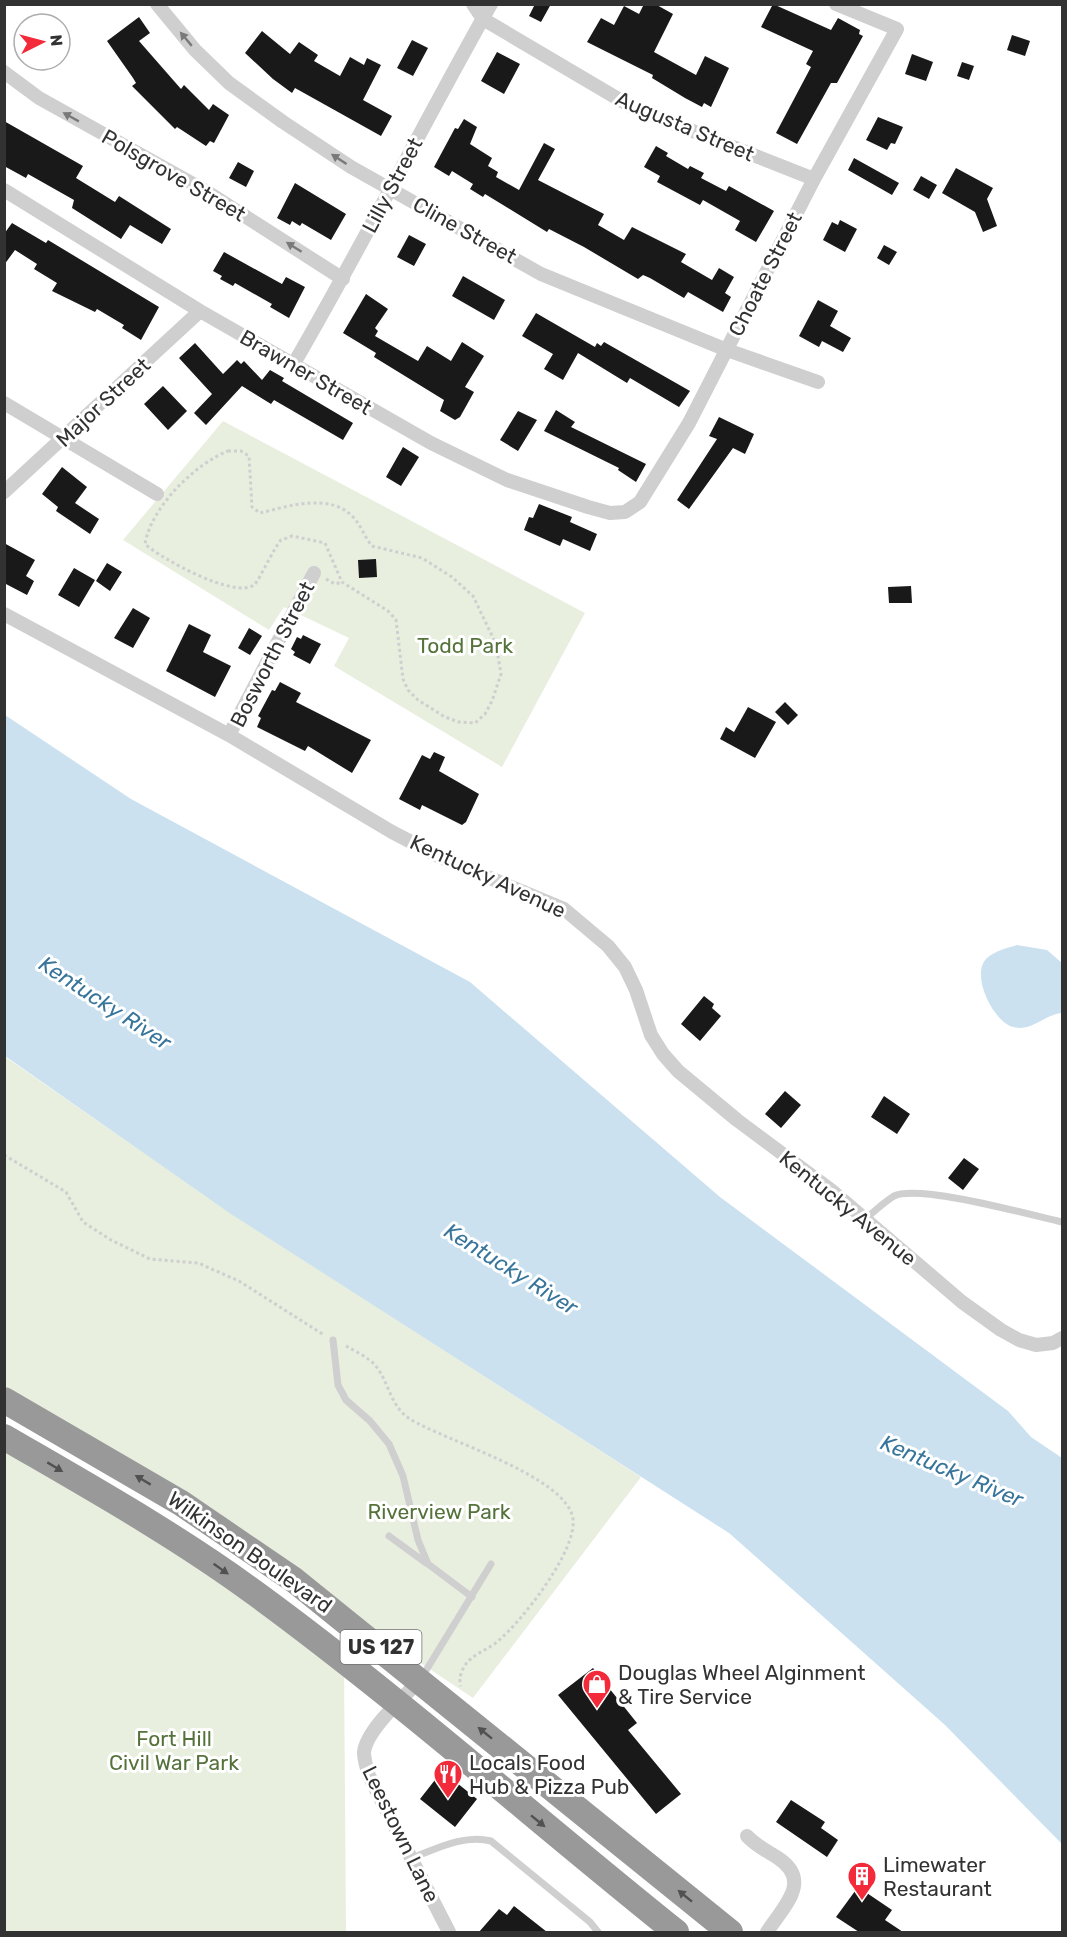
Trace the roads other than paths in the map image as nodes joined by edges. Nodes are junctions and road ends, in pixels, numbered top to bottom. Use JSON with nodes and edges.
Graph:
{"nodes":[{"id":1,"x":157,"y":4,"type":"edge"},
{"id":2,"x":473,"y":4,"type":"edge"},
{"id":3,"x":491,"y":4,"type":"edge"},
{"id":4,"x":836,"y":4,"type":"edge"},
{"id":5,"x":483,"y":19,"type":"junction"},
{"id":6,"x":4,"y":72,"type":"edge"},
{"id":7,"x":814,"y":179,"type":"junction"},
{"id":8,"x":389,"y":188,"type":"junction"},
{"id":9,"x":4,"y":190,"type":"edge"},
{"id":10,"x":343,"y":279,"type":"junction"},
{"id":11,"x":200,"y":311,"type":"junction"},
{"id":12,"x":727,"y":350,"type":"junction"},
{"id":13,"x":293,"y":365,"type":"junction"},
{"id":14,"x":818,"y":382,"type":"dead end"},
{"id":15,"x":4,"y":403,"type":"edge"},
{"id":16,"x":63,"y":439,"type":"junction"},
{"id":17,"x":4,"y":492,"type":"edge"},
{"id":18,"x":157,"y":494,"type":"dead end"},
{"id":19,"x":625,"y":512,"type":"joint"},
{"id":20,"x":314,"y":573,"type":"dead end"},
{"id":21,"x":4,"y":614,"type":"edge"},
{"id":22,"x":229,"y":735,"type":"junction"},
{"id":23,"x":864,"y":1219,"type":"junction"},
{"id":24,"x":1062,"y":1222,"type":"edge"},
{"id":25,"x":1062,"y":1338,"type":"edge"},
{"id":26,"x":333,"y":1340,"type":"dead end"},
{"id":27,"x":4,"y":1400,"type":"edge"},
{"id":28,"x":4,"y":1437,"type":"edge"},
{"id":29,"x":390,"y":1536,"type":"dead end"},
{"id":30,"x":428,"y":1564,"type":"junction"},
{"id":31,"x":491,"y":1564,"type":"dead end"},
{"id":32,"x":472,"y":1597,"type":"junction"},
{"id":33,"x":420,"y":1680,"type":"junction"},
{"id":34,"x":397,"y":1705,"type":"junction"},
{"id":35,"x":747,"y":1836,"type":"dead end"},
{"id":36,"x":412,"y":1858,"type":"junction"},
{"id":37,"x":449,"y":1932,"type":"edge"},
{"id":38,"x":598,"y":1932,"type":"edge"},
{"id":39,"x":676,"y":1932,"type":"edge"},
{"id":40,"x":730,"y":1932,"type":"edge"},
{"id":41,"x":767,"y":1932,"type":"edge"}],
"edges":[{"from":8,"to":1,"type":"street","name":"Cline Street","one_way":true},
{"from":2,"to":5,"type":"street","name":"Augusta Street"},
{"from":3,"to":5,"type":"street","name":"Lilly Street"},
{"from":4,"to":7,"type":"street","name":"Choate Street"},
{"from":5,"to":7,"type":"street","name":"Augusta Street"},
{"from":5,"to":8,"type":"street","name":"Lilly Street"},
{"from":10,"to":6,"type":"street","name":"Polsgrove Street","one_way":true},
{"from":7,"to":12,"type":"street","name":"Choate Street"},
{"from":8,"to":10,"type":"street","name":"Lilly Street"},
{"from":8,"to":12,"type":"street","name":"Cline Street"},
{"from":9,"to":11,"type":"street","name":"Brawner Street"},
{"from":10,"to":13,"type":"street","name":"Lilly Street"},
{"from":11,"to":13,"type":"street","name":"Brawner Street"},
{"from":11,"to":16,"type":"street","name":"Major Street"},
{"from":12,"to":14,"type":"street","name":"Cline Street"},
{"from":12,"to":19,"type":"street","name":"Choate Street"},
{"from":13,"to":19,"type":"street","name":"Brawner Street"},
{"from":15,"to":16,"type":"street"},
{"from":16,"to":17,"type":"street","name":"Major Street"},
{"from":16,"to":18,"type":"street"},
{"from":20,"to":22,"type":"street","name":"Bosworth Street"},
{"from":21,"to":22,"type":"street","name":"Kentucky Avenue"},
{"from":22,"to":23,"type":"street","name":"Kentucky Avenue"},
{"from":23,"to":24,"type":"lane"},
{"from":23,"to":25,"type":"street","name":"Kentucky Avenue"},
{"from":26,"to":30,"type":"lane"},
{"from":33,"to":27,"type":"highway","name":"Wilkinson Boulevard","number":"US 127","one_way":true},
{"from":28,"to":34,"type":"highway","name":"Wilkinson Boulevard","number":"US 127","one_way":true},
{"from":29,"to":30,"type":"lane"},
{"from":30,"to":32,"type":"lane"},
{"from":31,"to":32,"type":"lane"},
{"from":32,"to":33,"type":"lane"},
{"from":33,"to":34,"type":"street","name":"Leestown Lane"},
{"from":40,"to":33,"type":"highway","name":"Wilkinson Boulevard","number":"US 127","one_way":true},
{"from":34,"to":36,"type":"street","name":"Leestown Lane"},
{"from":34,"to":39,"type":"highway","name":"Wilkinson Boulevard","number":"US 127","one_way":true},
{"from":35,"to":41,"type":"street"},
{"from":36,"to":37,"type":"street","name":"Leestown Lane"},
{"from":36,"to":38,"type":"lane"}]}
